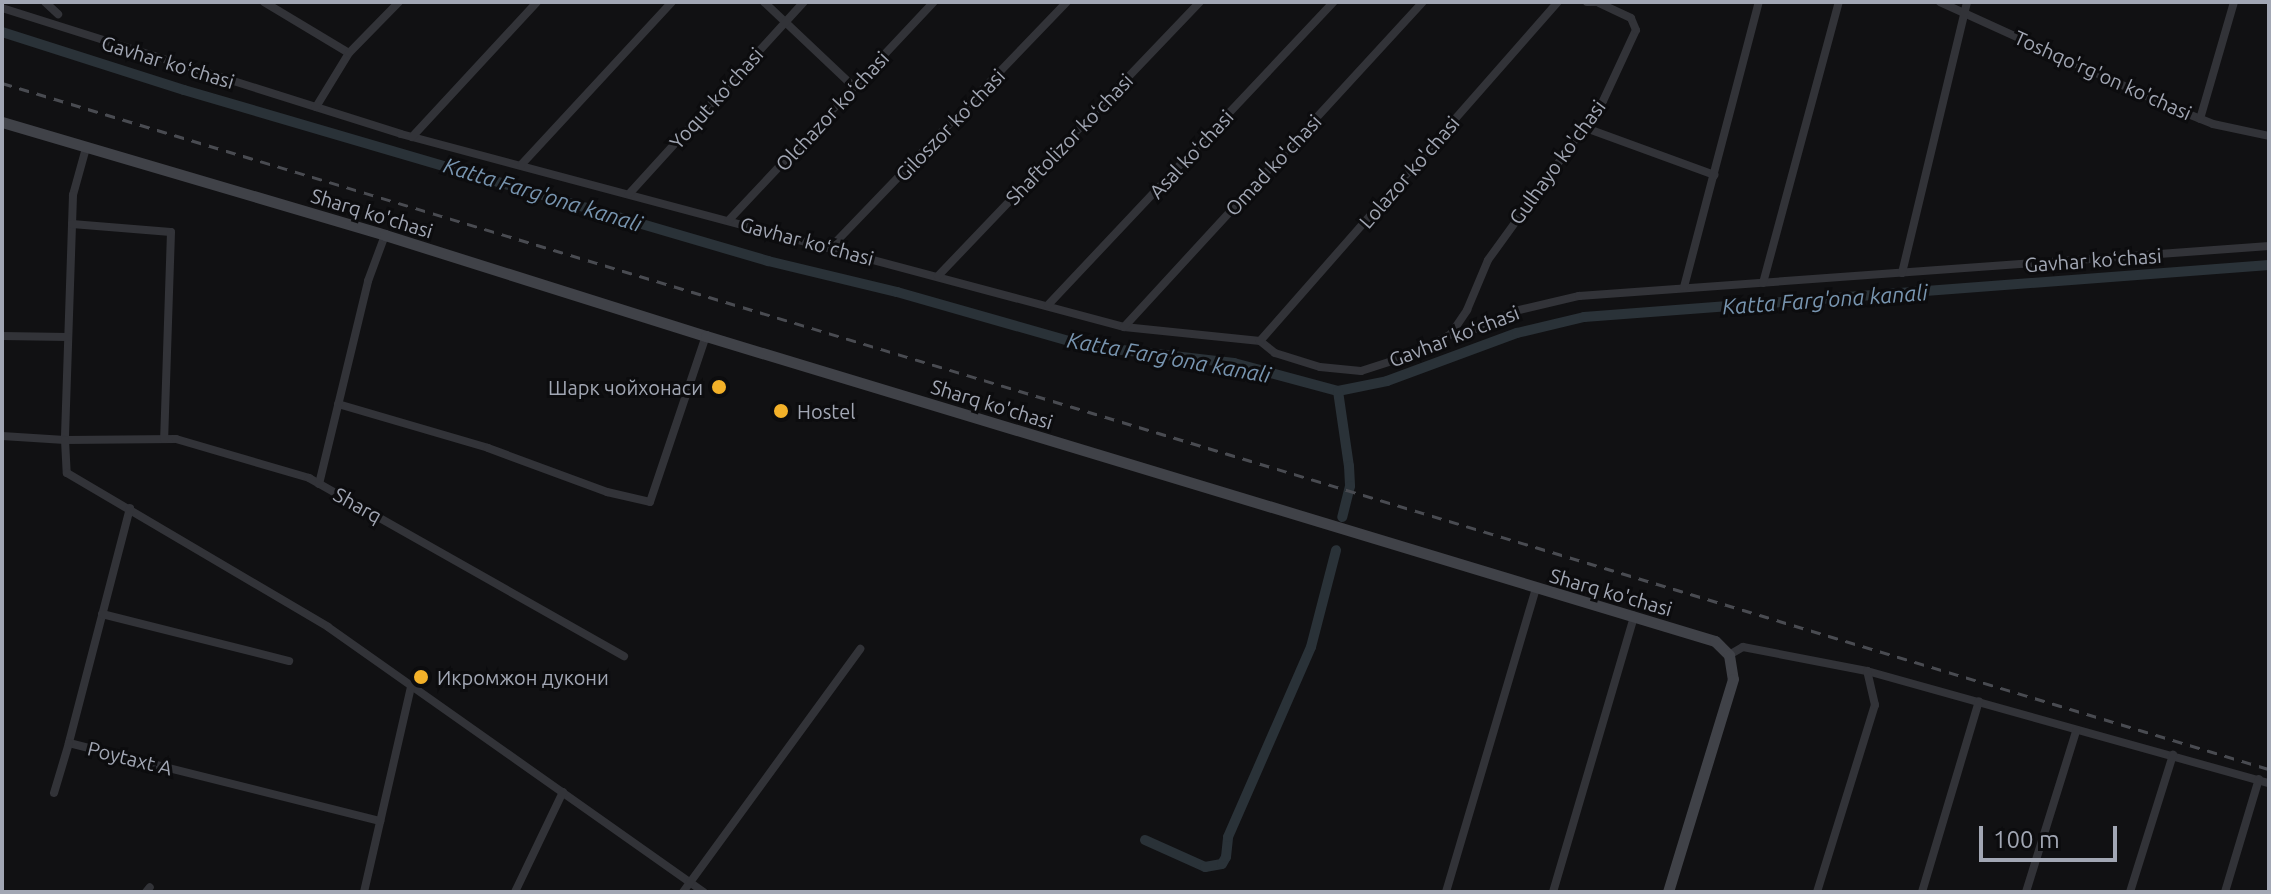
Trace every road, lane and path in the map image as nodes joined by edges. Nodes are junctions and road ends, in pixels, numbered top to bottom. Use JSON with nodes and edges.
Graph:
{"nodes":[{"id":1,"x":45,"y":2,"type":"edge"},
{"id":2,"x":264,"y":2,"type":"edge"},
{"id":3,"x":537,"y":2,"type":"edge"},
{"id":4,"x":672,"y":2,"type":"edge"},
{"id":5,"x":764,"y":2,"type":"edge"},
{"id":6,"x":804,"y":2,"type":"edge"},
{"id":7,"x":934,"y":2,"type":"edge"},
{"id":8,"x":1067,"y":2,"type":"edge"},
{"id":9,"x":1200,"y":2,"type":"edge"},
{"id":10,"x":1334,"y":2,"type":"edge"},
{"id":11,"x":1423,"y":2,"type":"edge"},
{"id":12,"x":1558,"y":2,"type":"edge"},
{"id":13,"x":1587,"y":2,"type":"edge"},
{"id":14,"x":1599,"y":2,"type":"edge"},
{"id":15,"x":1759,"y":2,"type":"edge"},
{"id":16,"x":1839,"y":2,"type":"edge"},
{"id":17,"x":1940,"y":2,"type":"edge"},
{"id":18,"x":1967,"y":2,"type":"edge"},
{"id":19,"x":2234,"y":2,"type":"edge"},
{"id":20,"x":393,"y":4,"type":"edge"},
{"id":21,"x":2,"y":8,"type":"edge"},
{"id":22,"x":1964,"y":13,"type":"junction"},
{"id":23,"x":58,"y":14,"type":"dead end"},
{"id":24,"x":785,"y":22,"type":"junction"},
{"id":25,"x":349,"y":53,"type":"junction"},
{"id":26,"x":854,"y":87,"type":"junction"},
{"id":27,"x":316,"y":107,"type":"junction"},
{"id":28,"x":2200,"y":119,"type":"junction"},
{"id":29,"x":2,"y":122,"type":"edge"},
{"id":30,"x":1583,"y":127,"type":"junction"},
{"id":31,"x":2269,"y":136,"type":"edge"},
{"id":32,"x":412,"y":137,"type":"junction"},
{"id":33,"x":86,"y":148,"type":"junction"},
{"id":34,"x":521,"y":165,"type":"junction"},
{"id":35,"x":1714,"y":175,"type":"junction"},
{"id":36,"x":629,"y":194,"type":"junction"},
{"id":37,"x":729,"y":220,"type":"junction"},
{"id":38,"x":72,"y":224,"type":"junction"},
{"id":39,"x":385,"y":235,"type":"junction"},
{"id":40,"x":2269,"y":246,"type":"edge"},
{"id":41,"x":831,"y":247,"type":"junction"},
{"id":42,"x":1902,"y":273,"type":"junction"},
{"id":43,"x":938,"y":276,"type":"junction"},
{"id":44,"x":1763,"y":283,"type":"junction"},
{"id":45,"x":1684,"y":287,"type":"junction"},
{"id":46,"x":1048,"y":305,"type":"junction"},
{"id":47,"x":1124,"y":327,"type":"junction"},
{"id":48,"x":1451,"y":334,"type":"junction"},
{"id":49,"x":2,"y":336,"type":"edge"},
{"id":50,"x":706,"y":336,"type":"junction"},
{"id":51,"x":68,"y":337,"type":"junction"},
{"id":52,"x":1260,"y":341,"type":"junction"},
{"id":53,"x":338,"y":404,"type":"junction"},
{"id":54,"x":2,"y":436,"type":"edge"},
{"id":55,"x":164,"y":439,"type":"junction"},
{"id":56,"x":65,"y":440,"type":"junction"},
{"id":57,"x":319,"y":484,"type":"junction"},
{"id":58,"x":130,"y":508,"type":"junction"},
{"id":59,"x":1536,"y":589,"type":"junction"},
{"id":60,"x":102,"y":614,"type":"junction"},
{"id":61,"x":1634,"y":616,"type":"junction"},
{"id":62,"x":860,"y":649,"type":"dead end"},
{"id":63,"x":1729,"y":655,"type":"junction"},
{"id":64,"x":624,"y":656,"type":"dead end"},
{"id":65,"x":289,"y":661,"type":"dead end"},
{"id":66,"x":1867,"y":671,"type":"junction"},
{"id":67,"x":411,"y":686,"type":"junction"},
{"id":68,"x":1979,"y":701,"type":"junction"},
{"id":69,"x":2076,"y":731,"type":"junction"},
{"id":70,"x":69,"y":743,"type":"junction"},
{"id":71,"x":2173,"y":755,"type":"junction"},
{"id":72,"x":2259,"y":779,"type":"junction"},
{"id":73,"x":2269,"y":783,"type":"edge"},
{"id":74,"x":563,"y":792,"type":"junction"},
{"id":75,"x":54,"y":793,"type":"dead end"},
{"id":76,"x":380,"y":821,"type":"junction"},
{"id":77,"x":690,"y":882,"type":"junction"},
{"id":78,"x":364,"y":892,"type":"edge"},
{"id":79,"x":515,"y":892,"type":"edge"},
{"id":80,"x":683,"y":892,"type":"edge"},
{"id":81,"x":704,"y":892,"type":"edge"},
{"id":82,"x":1446,"y":892,"type":"edge"},
{"id":83,"x":1553,"y":892,"type":"edge"},
{"id":84,"x":1668,"y":892,"type":"edge"},
{"id":85,"x":1817,"y":892,"type":"edge"},
{"id":86,"x":1922,"y":892,"type":"edge"},
{"id":87,"x":2026,"y":892,"type":"edge"},
{"id":88,"x":2130,"y":892,"type":"edge"},
{"id":89,"x":2225,"y":892,"type":"edge"}],
"edges":[{"from":1,"to":23,"type":"street"},
{"from":2,"to":25,"type":"street"},
{"from":3,"to":32,"type":"street"},
{"from":4,"to":34,"type":"street"},
{"from":5,"to":24,"type":"street"},
{"from":6,"to":24,"type":"street","name":"Yoqut koʻchasi"},
{"from":7,"to":26,"type":"street","name":"Olchazor koʻchasi"},
{"from":8,"to":41,"type":"street","name":"Giloszor koʻchasi"},
{"from":9,"to":43,"type":"street","name":"Shaftolizor koʻchasi"},
{"from":10,"to":46,"type":"street","name":"Asal koʻchasi"},
{"from":11,"to":47,"type":"street","name":"Omad ko'chasi"},
{"from":12,"to":52,"type":"street","name":"Lolazor ko'chasi"},
{"from":13,"to":14,"type":"street"},
{"from":14,"to":30,"type":"street","name":"Gulhayo ko'chasi"},
{"from":15,"to":35,"type":"street"},
{"from":16,"to":44,"type":"street"},
{"from":17,"to":22,"type":"street","name":"Toshqo'rg'on ko'chasi"},
{"from":18,"to":22,"type":"street"},
{"from":19,"to":28,"type":"street"},
{"from":20,"to":25,"type":"street"},
{"from":21,"to":27,"type":"street","name":"Gavhar koʻchasi"},
{"from":22,"to":28,"type":"street","name":"Toshqo'rg'on ko'chasi"},
{"from":22,"to":42,"type":"street"},
{"from":24,"to":26,"type":"street"},
{"from":24,"to":36,"type":"street","name":"Yoqut koʻchasi"},
{"from":25,"to":27,"type":"street"},
{"from":26,"to":37,"type":"street","name":"Olchazor koʻchasi"},
{"from":27,"to":32,"type":"street","name":"Gavhar koʻchasi"},
{"from":28,"to":31,"type":"street","name":"Toshqo'rg'on ko'chasi"},
{"from":29,"to":33,"type":"main road","name":"Sharq ko'chasi"},
{"from":30,"to":35,"type":"street"},
{"from":30,"to":48,"type":"street","name":"Gulhayo ko'chasi"},
{"from":32,"to":34,"type":"street","name":"Gavhar koʻchasi"},
{"from":33,"to":38,"type":"street"},
{"from":33,"to":39,"type":"main road","name":"Sharq ko'chasi"},
{"from":34,"to":36,"type":"street","name":"Gavhar koʻchasi"},
{"from":35,"to":45,"type":"street"},
{"from":36,"to":37,"type":"street","name":"Gavhar koʻchasi"},
{"from":37,"to":41,"type":"street","name":"Gavhar koʻchasi"},
{"from":38,"to":51,"type":"street"},
{"from":38,"to":55,"type":"street"},
{"from":39,"to":50,"type":"main road","name":"Sharq ko'chasi"},
{"from":39,"to":53,"type":"street"},
{"from":40,"to":42,"type":"street","name":"Gavhar koʻchasi"},
{"from":41,"to":43,"type":"street","name":"Gavhar koʻchasi"},
{"from":42,"to":44,"type":"street","name":"Gavhar koʻchasi"},
{"from":43,"to":46,"type":"street","name":"Gavhar koʻchasi"},
{"from":44,"to":45,"type":"street","name":"Gavhar koʻchasi"},
{"from":45,"to":48,"type":"street","name":"Gavhar koʻchasi"},
{"from":46,"to":47,"type":"street","name":"Gavhar koʻchasi"},
{"from":47,"to":52,"type":"street","name":"Gavhar koʻchasi"},
{"from":48,"to":52,"type":"street","name":"Gavhar koʻchasi"},
{"from":49,"to":51,"type":"street"},
{"from":50,"to":53,"type":"street"},
{"from":50,"to":59,"type":"main road","name":"Sharq ko'chasi"},
{"from":51,"to":56,"type":"street"},
{"from":53,"to":57,"type":"street"},
{"from":54,"to":56,"type":"street","name":"Sharq"},
{"from":55,"to":56,"type":"street","name":"Sharq"},
{"from":55,"to":57,"type":"street","name":"Sharq"},
{"from":56,"to":58,"type":"street"},
{"from":57,"to":64,"type":"street","name":"Sharq"},
{"from":58,"to":60,"type":"street","name":"Poytaxt A"},
{"from":58,"to":67,"type":"street"},
{"from":59,"to":61,"type":"main road","name":"Sharq ko'chasi"},
{"from":59,"to":82,"type":"street"},
{"from":60,"to":65,"type":"street"},
{"from":60,"to":70,"type":"street","name":"Poytaxt A"},
{"from":61,"to":63,"type":"main road","name":"Sharq ko'chasi"},
{"from":61,"to":83,"type":"street"},
{"from":62,"to":77,"type":"street"},
{"from":63,"to":66,"type":"street"},
{"from":63,"to":84,"type":"main road"},
{"from":66,"to":68,"type":"street"},
{"from":66,"to":85,"type":"street"},
{"from":67,"to":74,"type":"street"},
{"from":67,"to":76,"type":"street"},
{"from":68,"to":69,"type":"street"},
{"from":68,"to":86,"type":"street"},
{"from":69,"to":71,"type":"street"},
{"from":69,"to":87,"type":"street"},
{"from":70,"to":75,"type":"street"},
{"from":70,"to":76,"type":"street","name":"Poytaxt A"},
{"from":71,"to":72,"type":"street"},
{"from":71,"to":88,"type":"street"},
{"from":72,"to":73,"type":"street"},
{"from":72,"to":89,"type":"street"},
{"from":74,"to":77,"type":"street"},
{"from":74,"to":79,"type":"street"},
{"from":76,"to":78,"type":"street"},
{"from":77,"to":80,"type":"street"},
{"from":77,"to":81,"type":"street"}]}
